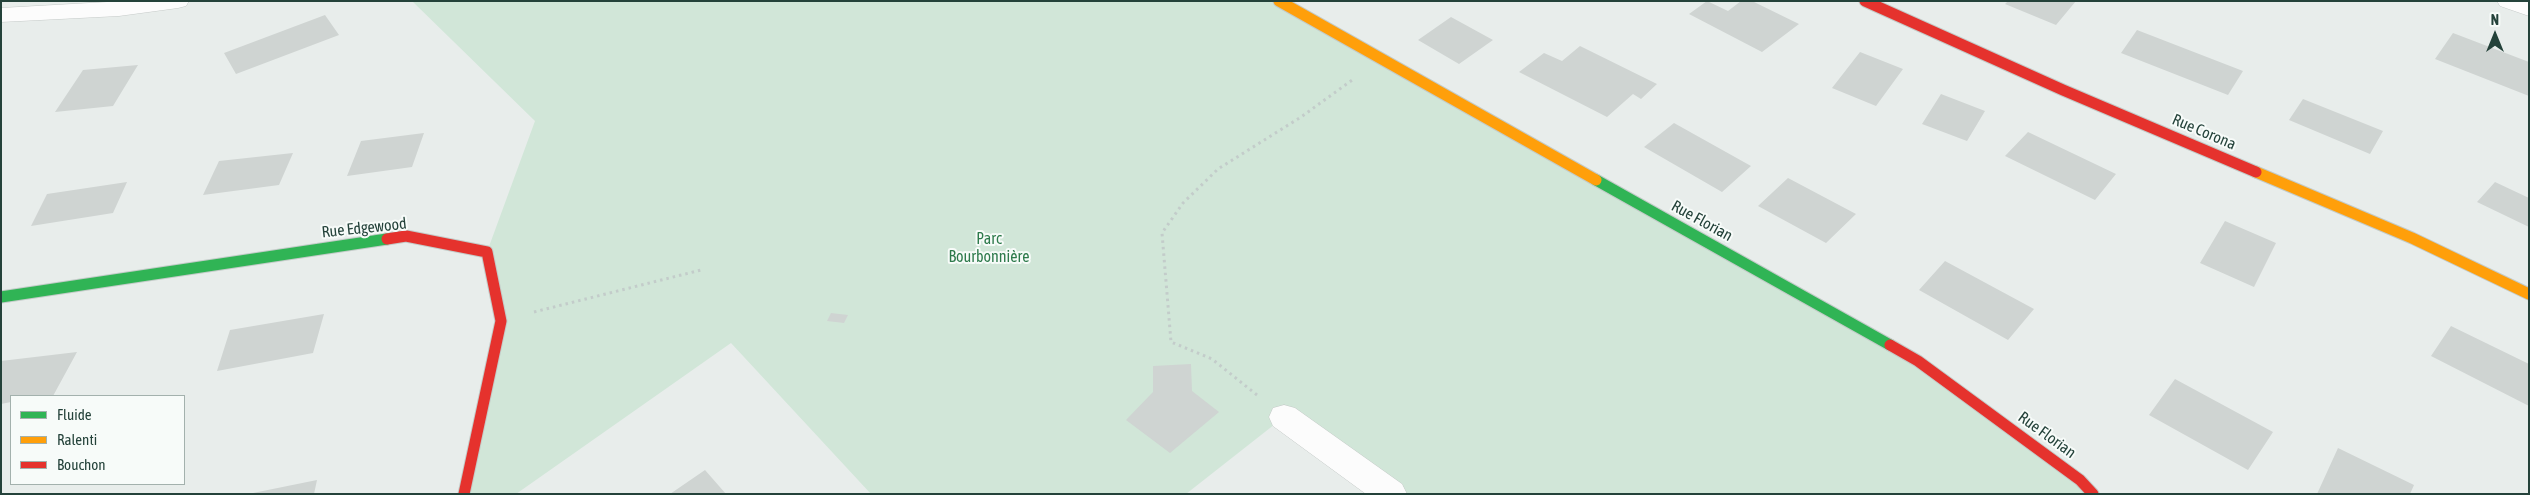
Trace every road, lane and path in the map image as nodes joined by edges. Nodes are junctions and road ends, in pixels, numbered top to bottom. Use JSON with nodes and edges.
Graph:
{"nodes":[{"id":1,"x":178,"y":1,"type":"edge"},
{"id":2,"x":1279,"y":1,"type":"edge"},
{"id":3,"x":1865,"y":1,"type":"edge"},
{"id":4,"x":2508,"y":1,"type":"edge"},
{"id":5,"x":2529,"y":9,"type":"edge"},
{"id":6,"x":1,"y":15,"type":"edge"},
{"id":7,"x":1382,"y":59,"type":"junction"},
{"id":8,"x":701,"y":270,"type":"dead end"},
{"id":9,"x":2529,"y":294,"type":"edge"},
{"id":10,"x":1,"y":297,"type":"edge"},
{"id":11,"x":501,"y":321,"type":"junction"},
{"id":12,"x":1284,"y":417,"type":"joint"},
{"id":13,"x":464,"y":494,"type":"edge"},
{"id":14,"x":1392,"y":494,"type":"edge"},
{"id":15,"x":2093,"y":494,"type":"edge"}],
"edges":[{"from":1,"to":6,"type":"street"},
{"from":2,"to":7,"type":"street","name":"Rue Florian"},
{"from":3,"to":9,"type":"street","name":"Rue Corona"},
{"from":4,"to":5,"type":"street"},
{"from":7,"to":12,"type":"path"},
{"from":7,"to":15,"type":"street","name":"Rue Florian"},
{"from":8,"to":11,"type":"path"},
{"from":10,"to":11,"type":"street","name":"Rue Edgewood"},
{"from":11,"to":13,"type":"street","name":"Rue Edgewood"},
{"from":12,"to":14,"type":"street"}]}
